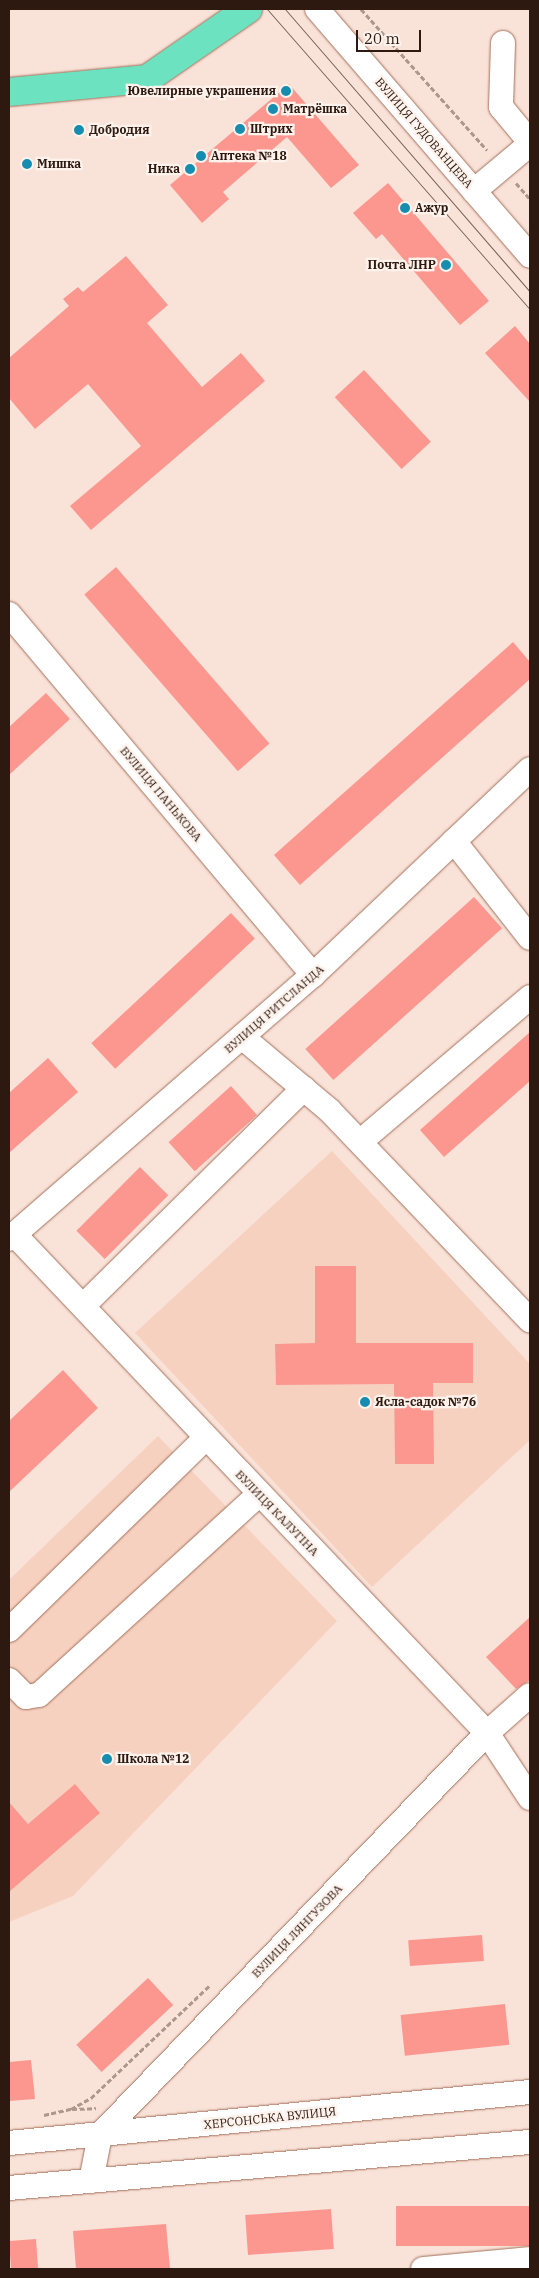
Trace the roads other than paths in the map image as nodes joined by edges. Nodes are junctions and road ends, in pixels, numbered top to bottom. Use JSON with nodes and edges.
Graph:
{"nodes":[{"id":1,"x":248,"y":9,"type":"edge"},
{"id":2,"x":317,"y":9,"type":"edge"},
{"id":3,"x":503,"y":43,"type":"dead end"},
{"id":4,"x":9,"y":92,"type":"edge"},
{"id":5,"x":530,"y":143,"type":"edge"},
{"id":6,"x":474,"y":191,"type":"junction"},
{"id":7,"x":530,"y":256,"type":"edge"},
{"id":8,"x":9,"y":614,"type":"edge"},
{"id":9,"x":530,"y":769,"type":"edge"},
{"id":10,"x":454,"y":841,"type":"junction"},
{"id":11,"x":530,"y":938,"type":"edge"},
{"id":12,"x":313,"y":975,"type":"junction"},
{"id":13,"x":530,"y":997,"type":"edge"},
{"id":14,"x":242,"y":1037,"type":"junction"},
{"id":15,"x":304,"y":1088,"type":"junction"},
{"id":16,"x":361,"y":1141,"type":"junction"},
{"id":17,"x":12,"y":1236,"type":"edge"},
{"id":18,"x":83,"y":1306,"type":"junction"},
{"id":19,"x":530,"y":1320,"type":"edge"},
{"id":20,"x":206,"y":1438,"type":"junction"},
{"id":21,"x":259,"y":1494,"type":"junction"},
{"id":22,"x":9,"y":1630,"type":"edge"},
{"id":23,"x":9,"y":1680,"type":"edge"},
{"id":24,"x":530,"y":1695,"type":"edge"},
{"id":25,"x":487,"y":1733,"type":"junction"},
{"id":26,"x":530,"y":1798,"type":"edge"},
{"id":27,"x":530,"y":2092,"type":"edge"},
{"id":28,"x":100,"y":2135,"type":"junction"},
{"id":29,"x":530,"y":2142,"type":"edge"},
{"id":30,"x":9,"y":2143,"type":"edge"},
{"id":31,"x":91,"y":2181,"type":"junction"},
{"id":32,"x":9,"y":2188,"type":"edge"},
{"id":33,"x":530,"y":2259,"type":"edge"},
{"id":34,"x":423,"y":2269,"type":"edge"}],
"edges":[{"from":1,"to":4,"type":"main road"},
{"from":2,"to":6,"type":"street","name":"ВУЛИЦЯ ГУДОВАНЦЕВА"},
{"from":3,"to":5,"type":"street"},
{"from":5,"to":6,"type":"street"},
{"from":6,"to":7,"type":"street","name":"ВУЛИЦЯ ГУДОВАНЦЕВА"},
{"from":8,"to":12,"type":"street","name":"ВУЛИЦЯ ПАНЬКОВА"},
{"from":9,"to":10,"type":"street","name":"ВУЛИЦЯ РИТСЛАНДА"},
{"from":10,"to":11,"type":"street"},
{"from":10,"to":12,"type":"street","name":"ВУЛИЦЯ РИТСЛАНДА"},
{"from":12,"to":14,"type":"street","name":"ВУЛИЦЯ РИТСЛАНДА"},
{"from":13,"to":16,"type":"street"},
{"from":14,"to":15,"type":"street"},
{"from":14,"to":17,"type":"street","name":"ВУЛИЦЯ РИТСЛАНДА"},
{"from":15,"to":16,"type":"street"},
{"from":15,"to":18,"type":"street"},
{"from":16,"to":19,"type":"street"},
{"from":17,"to":18,"type":"street","name":"ВУЛИЦЯ КАЛУГІНА"},
{"from":18,"to":20,"type":"street","name":"ВУЛИЦЯ КАЛУГІНА"},
{"from":20,"to":21,"type":"street","name":"ВУЛИЦЯ КАЛУГІНА"},
{"from":20,"to":22,"type":"street"},
{"from":21,"to":23,"type":"street"},
{"from":21,"to":25,"type":"street","name":"ВУЛИЦЯ КАЛУГІНА"},
{"from":24,"to":25,"type":"street","name":"ВУЛИЦЯ ЛЯНГУЗОВА"},
{"from":25,"to":26,"type":"street","name":"ВУЛИЦЯ КАЛУГІНА"},
{"from":25,"to":28,"type":"street","name":"ВУЛИЦЯ ЛЯНГУЗОВА"},
{"from":27,"to":28,"type":"street","name":"ХЕРСОНСЬКА ВУЛИЦЯ"},
{"from":28,"to":30,"type":"street","name":"ХЕРСОНСЬКА ВУЛИЦЯ"},
{"from":28,"to":31,"type":"street"},
{"from":29,"to":31,"type":"street"},
{"from":31,"to":32,"type":"street"},
{"from":33,"to":34,"type":"street"}]}
